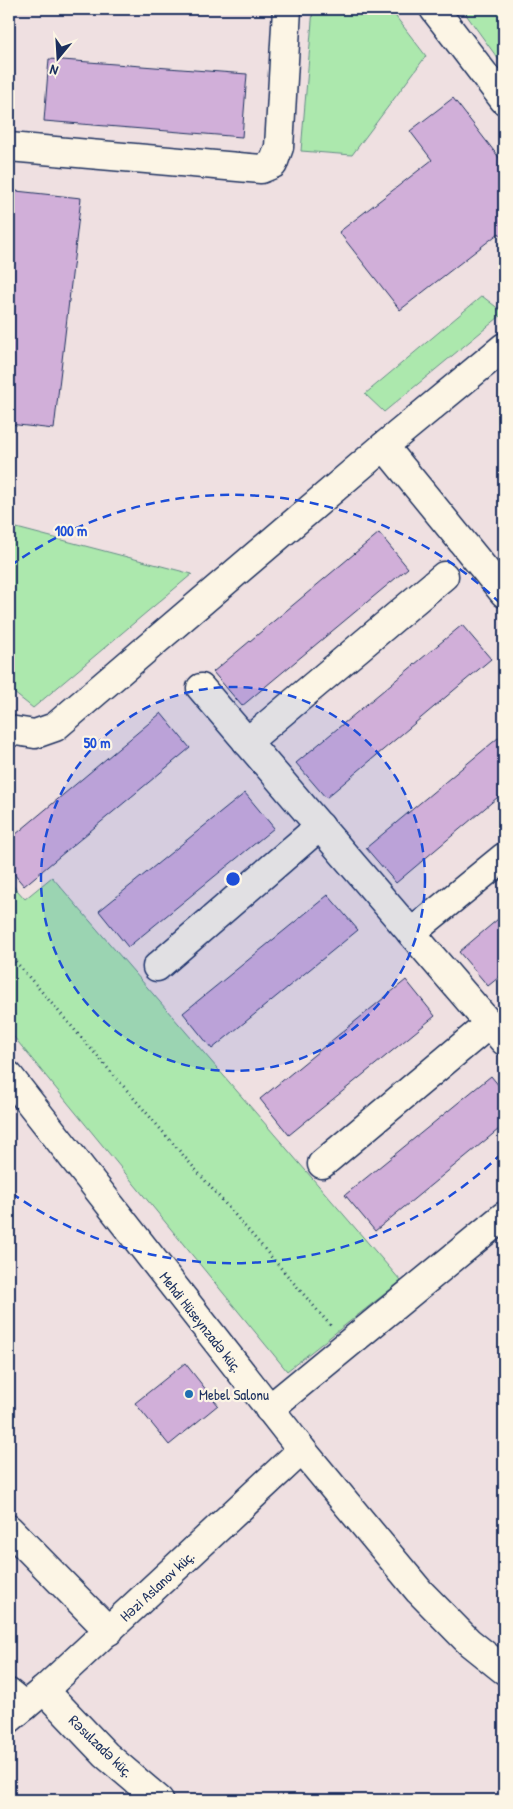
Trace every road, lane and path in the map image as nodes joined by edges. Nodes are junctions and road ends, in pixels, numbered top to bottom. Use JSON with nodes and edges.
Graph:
{"nodes":[{"id":1,"x":287,"y":9,"type":"edge"},
{"id":2,"x":434,"y":9,"type":"edge"},
{"id":3,"x":504,"y":100,"type":"edge"},
{"id":4,"x":9,"y":147,"type":"edge"},
{"id":5,"x":504,"y":347,"type":"edge"},
{"id":6,"x":384,"y":446,"type":"junction"},
{"id":7,"x":444,"y":576,"type":"dead end"},
{"id":8,"x":504,"y":593,"type":"edge"},
{"id":9,"x":201,"y":688,"type":"dead end"},
{"id":10,"x":9,"y":730,"type":"edge"},
{"id":11,"x":247,"y":742,"type":"junction"},
{"id":12,"x":320,"y":826,"type":"junction"},
{"id":13,"x":504,"y":857,"type":"edge"},
{"id":14,"x":411,"y":933,"type":"junction"},
{"id":15,"x":9,"y":954,"type":"edge"},
{"id":16,"x":157,"y":967,"type":"dead end"},
{"id":17,"x":497,"y":1033,"type":"edge"},
{"id":18,"x":9,"y":1076,"type":"edge"},
{"id":19,"x":322,"y":1164,"type":"dead end"},
{"id":20,"x":504,"y":1216,"type":"edge"},
{"id":21,"x":336,"y":1332,"type":"dead end"},
{"id":22,"x":270,"y":1409,"type":"junction"},
{"id":23,"x":302,"y":1450,"type":"junction"},
{"id":24,"x":9,"y":1529,"type":"edge"},
{"id":25,"x":108,"y":1631,"type":"junction"},
{"id":26,"x":504,"y":1670,"type":"edge"},
{"id":27,"x":22,"y":1702,"type":"edge"},
{"id":28,"x":159,"y":1800,"type":"edge"}],
"edges":[{"from":1,"to":4,"type":"main road"},
{"from":2,"to":3,"type":"main road"},
{"from":5,"to":6,"type":"main road"},
{"from":6,"to":8,"type":"main road"},
{"from":6,"to":10,"type":"main road"},
{"from":7,"to":11,"type":"main road"},
{"from":9,"to":11,"type":"main road"},
{"from":11,"to":12,"type":"main road"},
{"from":12,"to":14,"type":"main road"},
{"from":12,"to":16,"type":"main road"},
{"from":13,"to":14,"type":"main road"},
{"from":14,"to":17,"type":"main road"},
{"from":15,"to":21,"type":"path"},
{"from":17,"to":19,"type":"main road"},
{"from":18,"to":22,"type":"main road","name":"Mehdi Hüseynzadə küç."},
{"from":20,"to":22,"type":"main road"},
{"from":22,"to":23,"type":"main road","name":"Mehdi Hüseynzadə küç."},
{"from":23,"to":25,"type":"main road","name":"Həzi Aslanov küç."},
{"from":23,"to":26,"type":"main road","name":"Mehdi Hüseynzadə küç."},
{"from":24,"to":25,"type":"main road"},
{"from":25,"to":27,"type":"main road","name":"Həzi Aslanov küç."},
{"from":27,"to":28,"type":"main road","name":"Rəsulzadə küç."}]}
